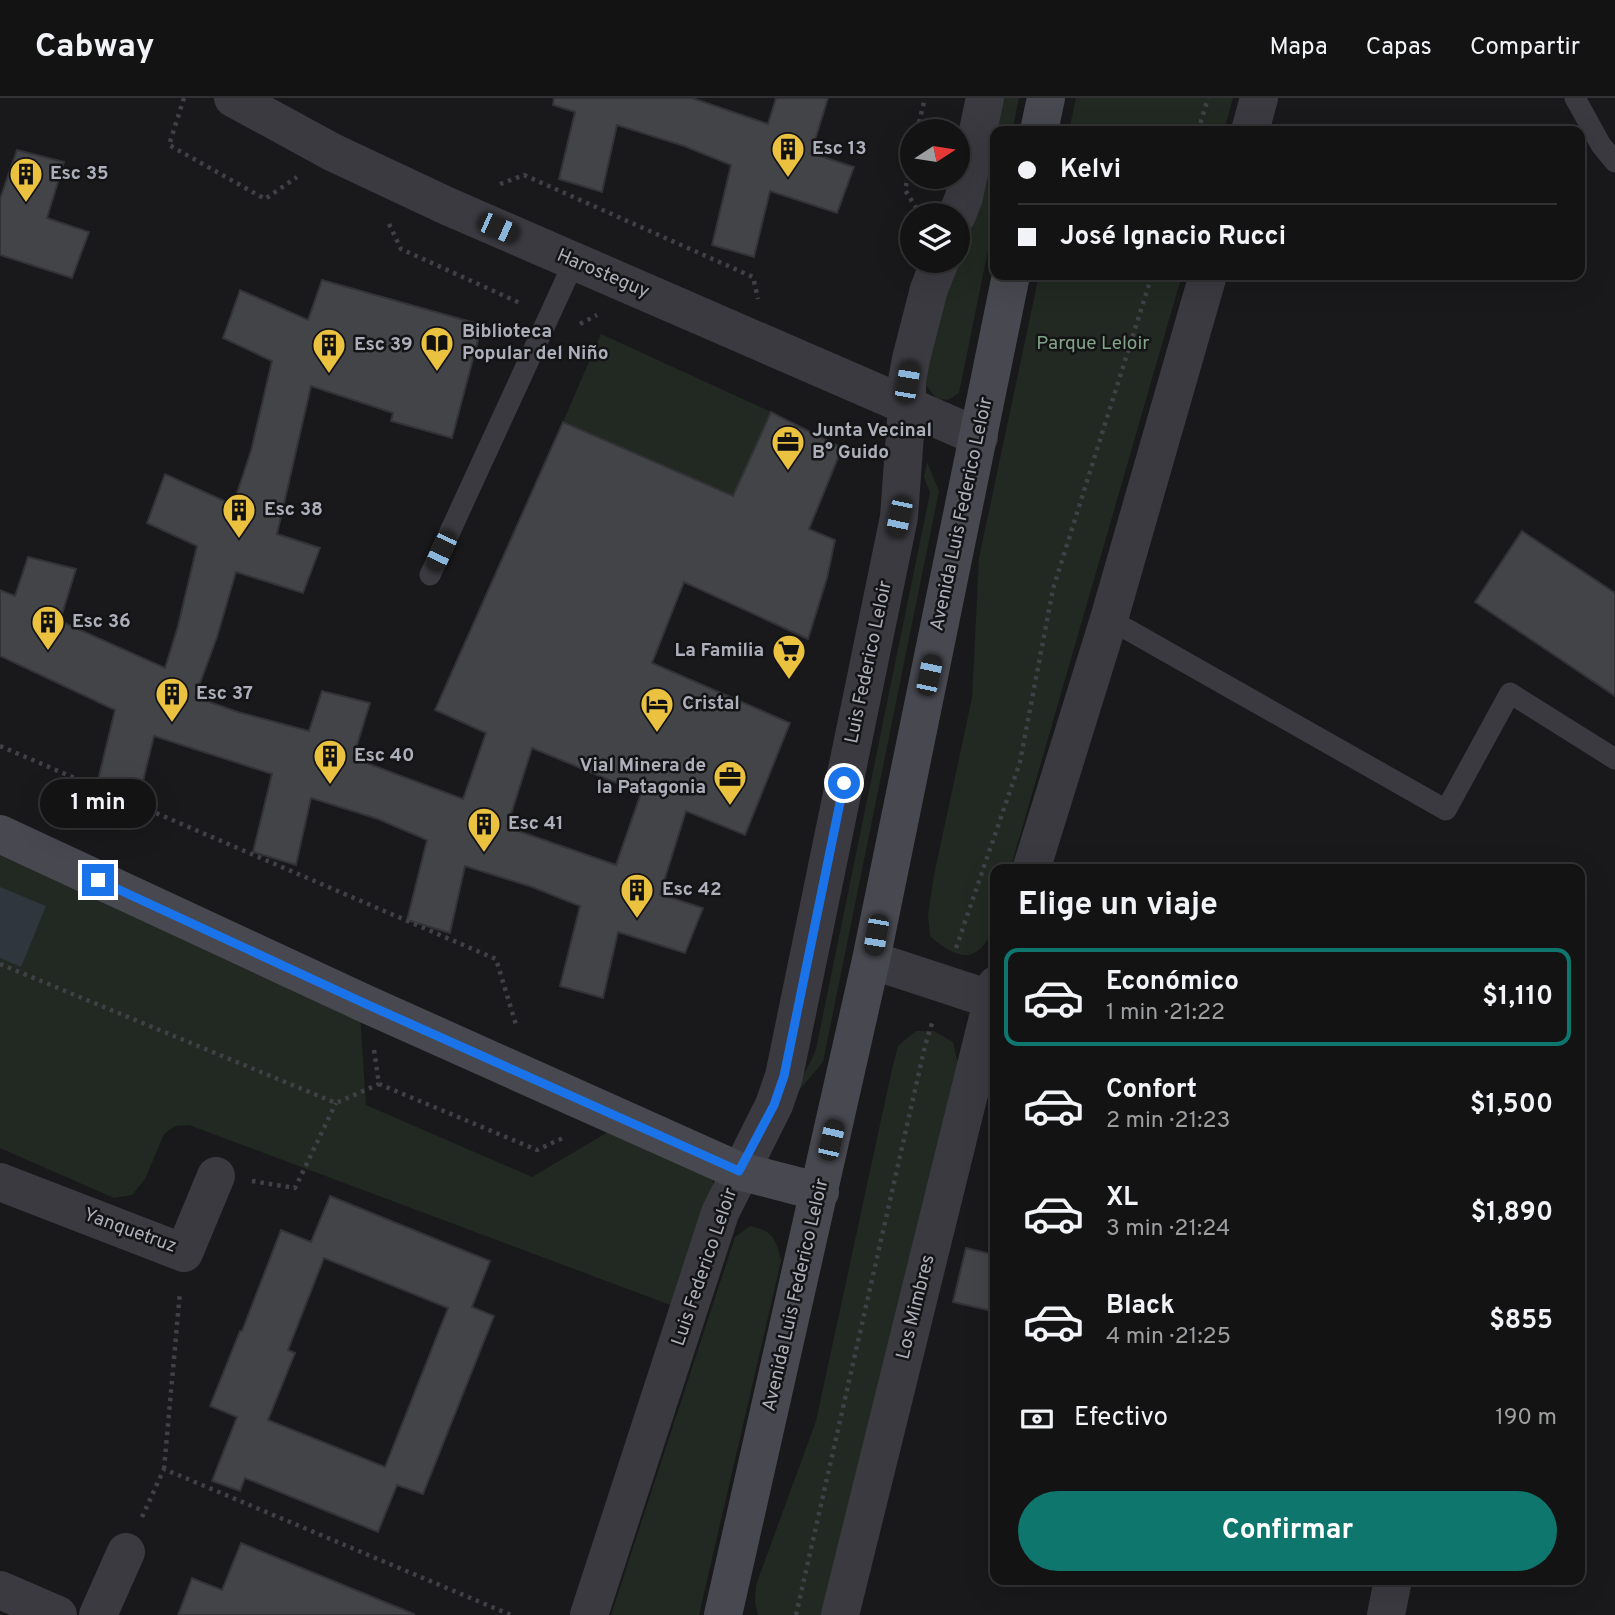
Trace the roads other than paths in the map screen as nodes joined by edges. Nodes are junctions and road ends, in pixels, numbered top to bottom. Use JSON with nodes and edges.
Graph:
{"nodes":[{"id":1,"x":233,"y":98,"type":"edge"},
{"id":2,"x":985,"y":98,"type":"edge"},
{"id":3,"x":1046,"y":98,"type":"edge"},
{"id":4,"x":1259,"y":98,"type":"edge"},
{"id":5,"x":1576,"y":98,"type":"edge"},
{"id":6,"x":1040,"y":126,"type":"edge"},
{"id":7,"x":1251,"y":126,"type":"edge"},
{"id":8,"x":1615,"y":162,"type":"edge"},
{"id":9,"x":962,"y":203,"type":"edge"},
{"id":10,"x":574,"y":262,"type":"junction"},
{"id":11,"x":935,"y":273,"type":"edge"},
{"id":12,"x":1010,"y":280,"type":"edge"},
{"id":13,"x":1207,"y":280,"type":"edge"},
{"id":14,"x":907,"y":406,"type":"junction"},
{"id":15,"x":979,"y":437,"type":"junction"},
{"id":16,"x":430,"y":575,"type":"dead end"},
{"id":17,"x":1109,"y":619,"type":"junction"},
{"id":18,"x":1615,"y":760,"type":"edge"},
{"id":19,"x":0,"y":834,"type":"edge"},
{"id":20,"x":1033,"y":864,"type":"edge"},
{"id":21,"x":871,"y":960,"type":"junction"},
{"id":22,"x":990,"y":994,"type":"edge"},
{"id":23,"x":990,"y":1011,"type":"edge"},
{"id":24,"x":739,"y":1171,"type":"junction"},
{"id":25,"x":216,"y":1176,"type":"road end"},
{"id":26,"x":0,"y":1182,"type":"edge"},
{"id":27,"x":820,"y":1192,"type":"junction"},
{"id":28,"x":126,"y":1552,"type":"road end"},
{"id":29,"x":1393,"y":1585,"type":"edge"},
{"id":30,"x":0,"y":1590,"type":"edge"},
{"id":31,"x":58,"y":1615,"type":"edge"},
{"id":32,"x":98,"y":1615,"type":"edge"},
{"id":33,"x":589,"y":1615,"type":"edge"},
{"id":34,"x":723,"y":1615,"type":"edge"},
{"id":35,"x":840,"y":1615,"type":"edge"},
{"id":36,"x":1386,"y":1615,"type":"edge"}],
"edges":[{"from":1,"to":10,"type":"street","name":"Harosteguy"},
{"from":2,"to":9,"type":"street"},
{"from":3,"to":6,"type":"main road"},
{"from":4,"to":7,"type":"street"},
{"from":5,"to":8,"type":"lane"},
{"from":10,"to":14,"type":"street","name":"Harosteguy"},
{"from":10,"to":16,"type":"lane"},
{"from":11,"to":14,"type":"street","name":"Luis Federico Leloir"},
{"from":12,"to":15,"type":"main road","name":"Avenida Luis Federico Leloir"},
{"from":13,"to":17,"type":"street"},
{"from":14,"to":15,"type":"street","name":"Harosteguy"},
{"from":14,"to":24,"type":"street","name":"Luis Federico Leloir"},
{"from":15,"to":21,"type":"main road","name":"Avenida Luis Federico Leloir"},
{"from":17,"to":18,"type":"lane"},
{"from":17,"to":20,"type":"street"},
{"from":19,"to":24,"type":"main road"},
{"from":21,"to":22,"type":"street"},
{"from":21,"to":27,"type":"main road","name":"Avenida Luis Federico Leloir"},
{"from":23,"to":35,"type":"street","name":"Los Mimbres"},
{"from":24,"to":27,"type":"main road"},
{"from":24,"to":33,"type":"street","name":"Luis Federico Leloir"},
{"from":25,"to":26,"type":"street","name":"Yanquetruz"},
{"from":27,"to":34,"type":"main road","name":"Avenida Luis Federico Leloir"},
{"from":28,"to":32,"type":"street"},
{"from":29,"to":36,"type":"street"},
{"from":30,"to":31,"type":"street"}]}
